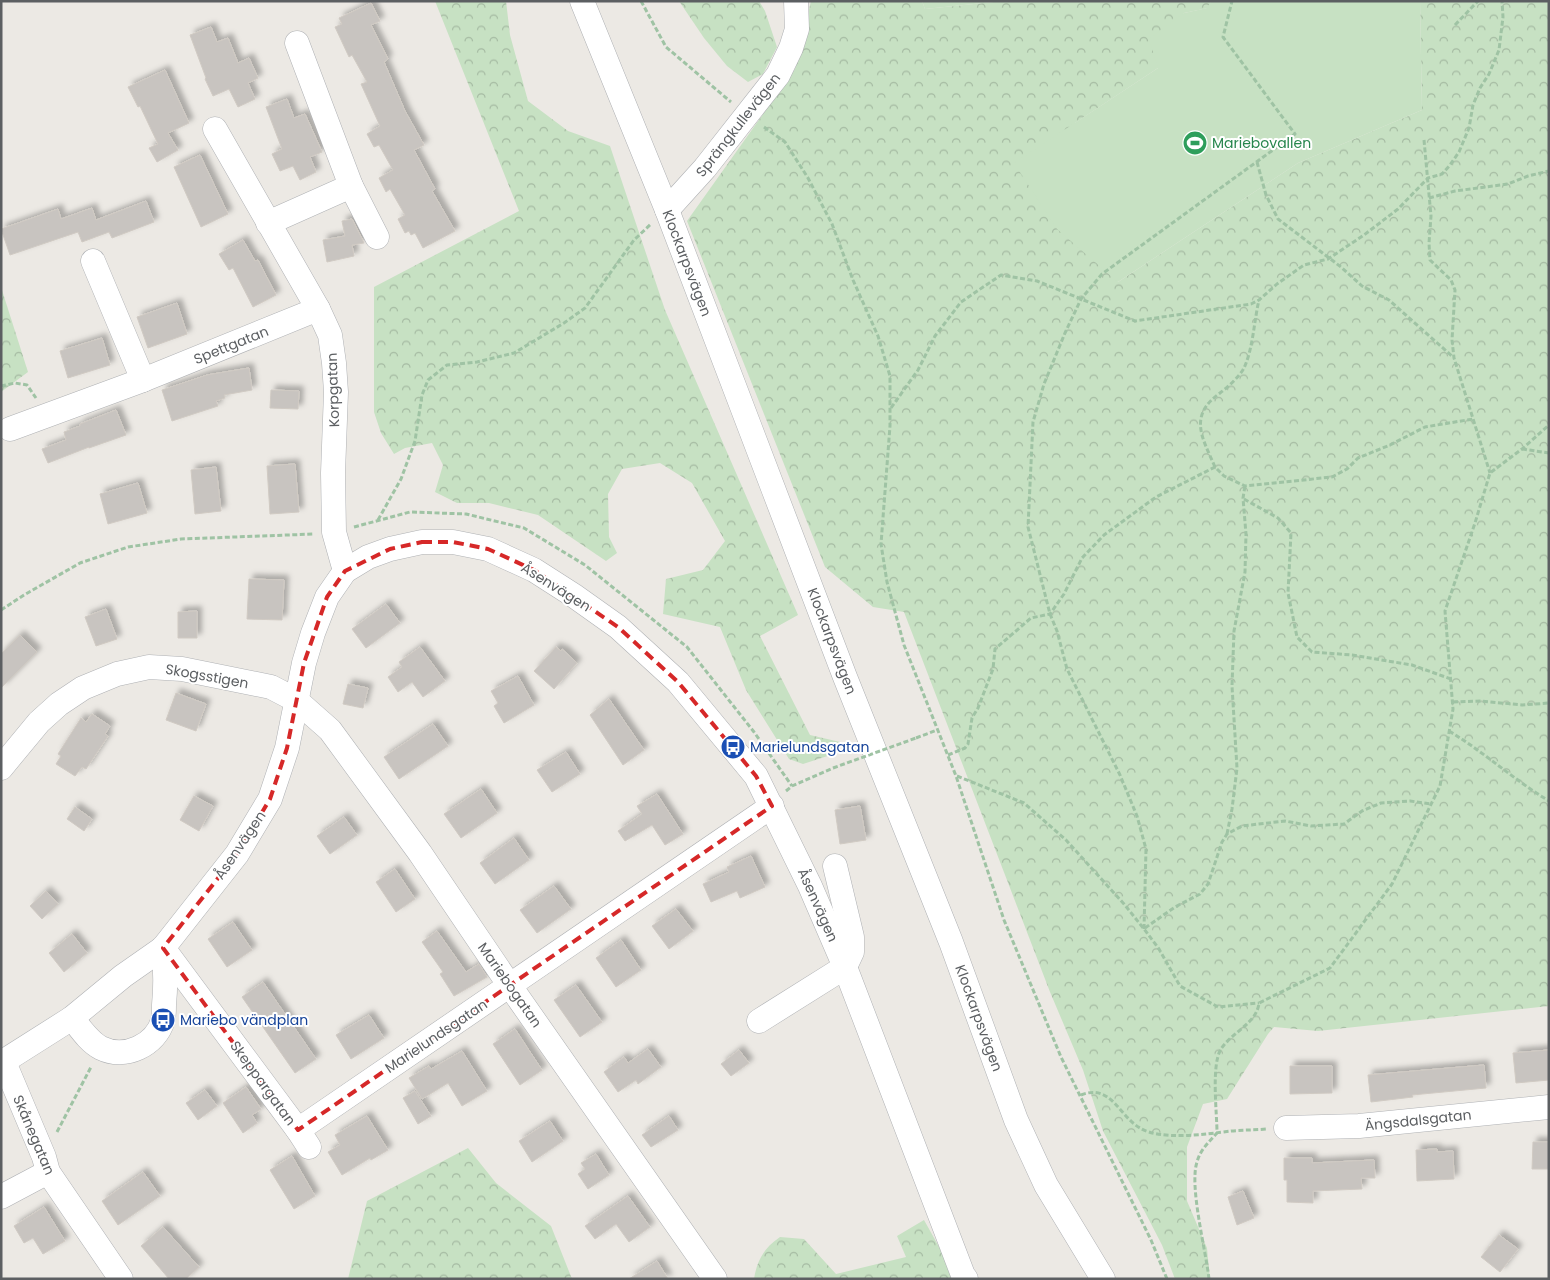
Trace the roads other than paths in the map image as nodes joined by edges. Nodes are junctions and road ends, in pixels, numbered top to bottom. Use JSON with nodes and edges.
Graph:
{"nodes":[{"id":1,"x":582,"y":1,"type":"edge"},
{"id":2,"x":796,"y":1,"type":"edge"},
{"id":3,"x":297,"y":43,"type":"dead end"},
{"id":4,"x":215,"y":129,"type":"dead end"},
{"id":5,"x":351,"y":186,"type":"junction"},
{"id":6,"x":667,"y":210,"type":"junction"},
{"id":7,"x":268,"y":223,"type":"junction"},
{"id":8,"x":377,"y":237,"type":"dead end"},
{"id":9,"x":93,"y":261,"type":"dead end"},
{"id":10,"x":318,"y":309,"type":"junction"},
{"id":11,"x":144,"y":380,"type":"junction"},
{"id":12,"x":10,"y":429,"type":"dead end"},
{"id":13,"x":345,"y":571,"type":"junction"},
{"id":14,"x":296,"y":700,"type":"junction"},
{"id":15,"x":1,"y":768,"type":"edge"},
{"id":16,"x":772,"y":806,"type":"junction"},
{"id":17,"x":835,"y":866,"type":"dead end"},
{"id":18,"x":163,"y":948,"type":"junction"},
{"id":19,"x":845,"y":966,"type":"junction"},
{"id":20,"x":510,"y":986,"type":"junction"},
{"id":21,"x":72,"y":1018,"type":"junction"},
{"id":22,"x":759,"y":1021,"type":"dead end"},
{"id":23,"x":3,"y":1063,"type":"edge"},
{"id":24,"x":1549,"y":1106,"type":"edge"},
{"id":25,"x":1286,"y":1128,"type":"road end"},
{"id":26,"x":303,"y":1138,"type":"joint"},
{"id":27,"x":46,"y":1165,"type":"junction"},
{"id":28,"x":1,"y":1197,"type":"edge"},
{"id":29,"x":1097,"y":1277,"type":"edge"},
{"id":30,"x":121,"y":1279,"type":"edge"},
{"id":31,"x":715,"y":1279,"type":"edge"},
{"id":32,"x":966,"y":1279,"type":"edge"}],
"edges":[{"from":1,"to":6,"type":"street","name":"Klockarpsvägen"},
{"from":2,"to":6,"type":"street","name":"Sprängkullevägen"},
{"from":3,"to":5,"type":"street"},
{"from":4,"to":7,"type":"street","name":"Korpgatan"},
{"from":5,"to":7,"type":"street"},
{"from":5,"to":8,"type":"street"},
{"from":6,"to":29,"type":"street","name":"Klockarpsvägen"},
{"from":7,"to":10,"type":"street","name":"Korpgatan"},
{"from":9,"to":11,"type":"street"},
{"from":10,"to":11,"type":"street","name":"Spettgatan"},
{"from":10,"to":13,"type":"street","name":"Korpgatan"},
{"from":11,"to":12,"type":"street","name":"Spettgatan"},
{"from":13,"to":14,"type":"street","name":"Åsenvägen"},
{"from":13,"to":16,"type":"street","name":"Åsenvägen"},
{"from":14,"to":15,"type":"street","name":"Skogsstigen"},
{"from":14,"to":18,"type":"street","name":"Åsenvägen"},
{"from":14,"to":20,"type":"street","name":"Mariebogatan"},
{"from":16,"to":19,"type":"street","name":"Åsenvägen"},
{"from":16,"to":20,"type":"street","name":"Marielundsgatan"},
{"from":17,"to":19,"type":"street"},
{"from":18,"to":21,"type":"street","name":"Åsenvägen"},
{"from":18,"to":21,"type":"street"},
{"from":18,"to":26,"type":"street","name":"Skeppargatan"},
{"from":19,"to":22,"type":"street"},
{"from":19,"to":32,"type":"street","name":"Åsenvägen"},
{"from":20,"to":26,"type":"street","name":"Marielundsgatan"},
{"from":20,"to":31,"type":"street","name":"Mariebogatan"},
{"from":21,"to":23,"type":"street","name":"Åsenvägen"},
{"from":23,"to":27,"type":"street","name":"Skånegatan"},
{"from":24,"to":25,"type":"street","name":"Ängsdalsgatan"},
{"from":27,"to":28,"type":"street"},
{"from":27,"to":30,"type":"street","name":"Skånegatan"}]}
